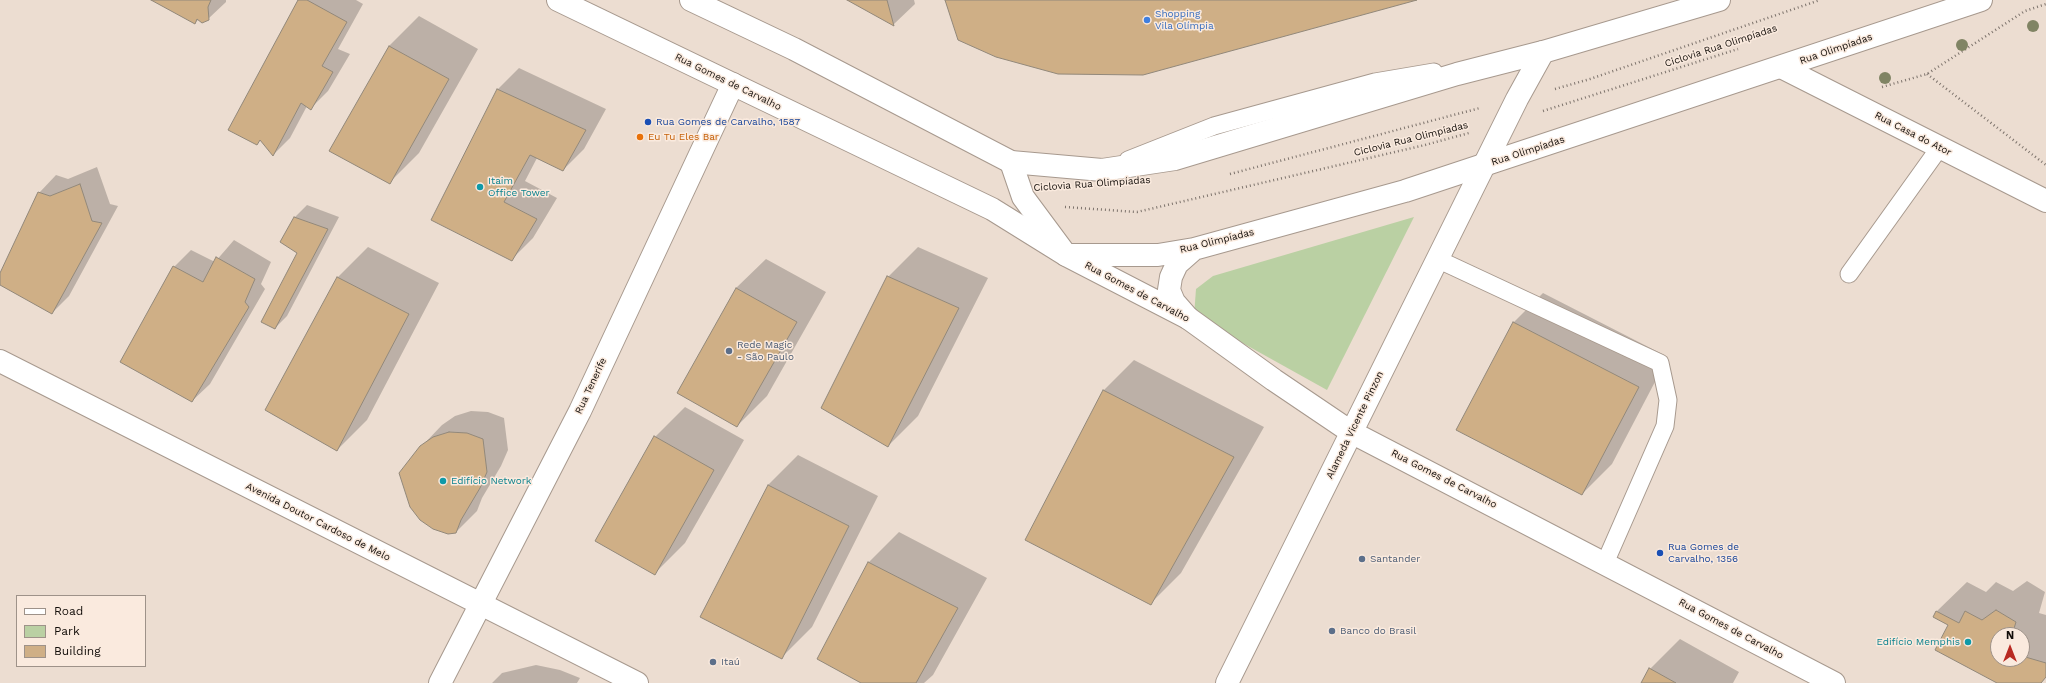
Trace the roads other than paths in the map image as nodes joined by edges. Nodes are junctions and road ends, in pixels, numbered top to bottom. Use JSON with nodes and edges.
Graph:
{"nodes":[{"id":1,"x":558,"y":0,"type":"edge"},
{"id":2,"x":691,"y":0,"type":"edge"},
{"id":3,"x":1719,"y":0,"type":"edge"},
{"id":4,"x":1981,"y":0,"type":"edge"},
{"id":5,"x":1543,"y":52,"type":"junction"},
{"id":6,"x":1781,"y":67,"type":"junction"},
{"id":7,"x":733,"y":84,"type":"junction"},
{"id":8,"x":1940,"y":147,"type":"junction"},
{"id":9,"x":1011,"y":162,"type":"junction"},
{"id":10,"x":1483,"y":166,"type":"junction"},
{"id":11,"x":2046,"y":201,"type":"edge"},
{"id":12,"x":1194,"y":249,"type":"junction"},
{"id":13,"x":1066,"y":255,"type":"junction"},
{"id":14,"x":1437,"y":259,"type":"junction"},
{"id":15,"x":1849,"y":274,"type":"dead end"},
{"id":16,"x":1188,"y":318,"type":"junction"},
{"id":17,"x":0,"y":361,"type":"edge"},
{"id":18,"x":1351,"y":432,"type":"junction"},
{"id":19,"x":1605,"y":563,"type":"junction"},
{"id":20,"x":480,"y":604,"type":"junction"},
{"id":21,"x":440,"y":683,"type":"edge"},
{"id":22,"x":637,"y":683,"type":"edge"},
{"id":23,"x":1227,"y":683,"type":"edge"},
{"id":24,"x":1834,"y":683,"type":"edge"}],
"edges":[{"from":1,"to":7,"type":"street","name":"Rua Gomes de Carvalho"},
{"from":2,"to":9,"type":"street"},
{"from":3,"to":5,"type":"street"},
{"from":4,"to":6,"type":"street","name":"Rua Olimpíadas"},
{"from":5,"to":9,"type":"street"},
{"from":5,"to":10,"type":"street","name":"Alameda Vicente Pinzon"},
{"from":6,"to":8,"type":"street","name":"Rua Casa do Ator"},
{"from":6,"to":10,"type":"street","name":"Rua Olimpíadas"},
{"from":7,"to":13,"type":"street","name":"Rua Gomes de Carvalho"},
{"from":7,"to":20,"type":"street","name":"Rua Tenerife"},
{"from":8,"to":11,"type":"street","name":"Rua Casa do Ator"},
{"from":8,"to":15,"type":"lane"},
{"from":9,"to":13,"type":"street","name":"Rua Gomes de Carvalho"},
{"from":10,"to":12,"type":"street","name":"Rua Olimpíadas"},
{"from":10,"to":14,"type":"street","name":"Alameda Vicente Pinzon"},
{"from":12,"to":13,"type":"street","name":"Rua Olimpíadas"},
{"from":12,"to":16,"type":"street"},
{"from":13,"to":16,"type":"street","name":"Rua Gomes de Carvalho"},
{"from":14,"to":18,"type":"street","name":"Alameda Vicente Pinzon"},
{"from":14,"to":19,"type":"lane"},
{"from":16,"to":18,"type":"street","name":"Rua Gomes de Carvalho"},
{"from":17,"to":20,"type":"street","name":"Avenida Doutor Cardoso de Melo"},
{"from":18,"to":19,"type":"street","name":"Rua Gomes de Carvalho"},
{"from":18,"to":23,"type":"street","name":"Alameda Vicente Pinzon"},
{"from":19,"to":24,"type":"street","name":"Rua Gomes de Carvalho"},
{"from":20,"to":21,"type":"street","name":"Rua Tenerife"},
{"from":20,"to":22,"type":"street","name":"Avenida Doutor Cardoso de Melo"}]}
